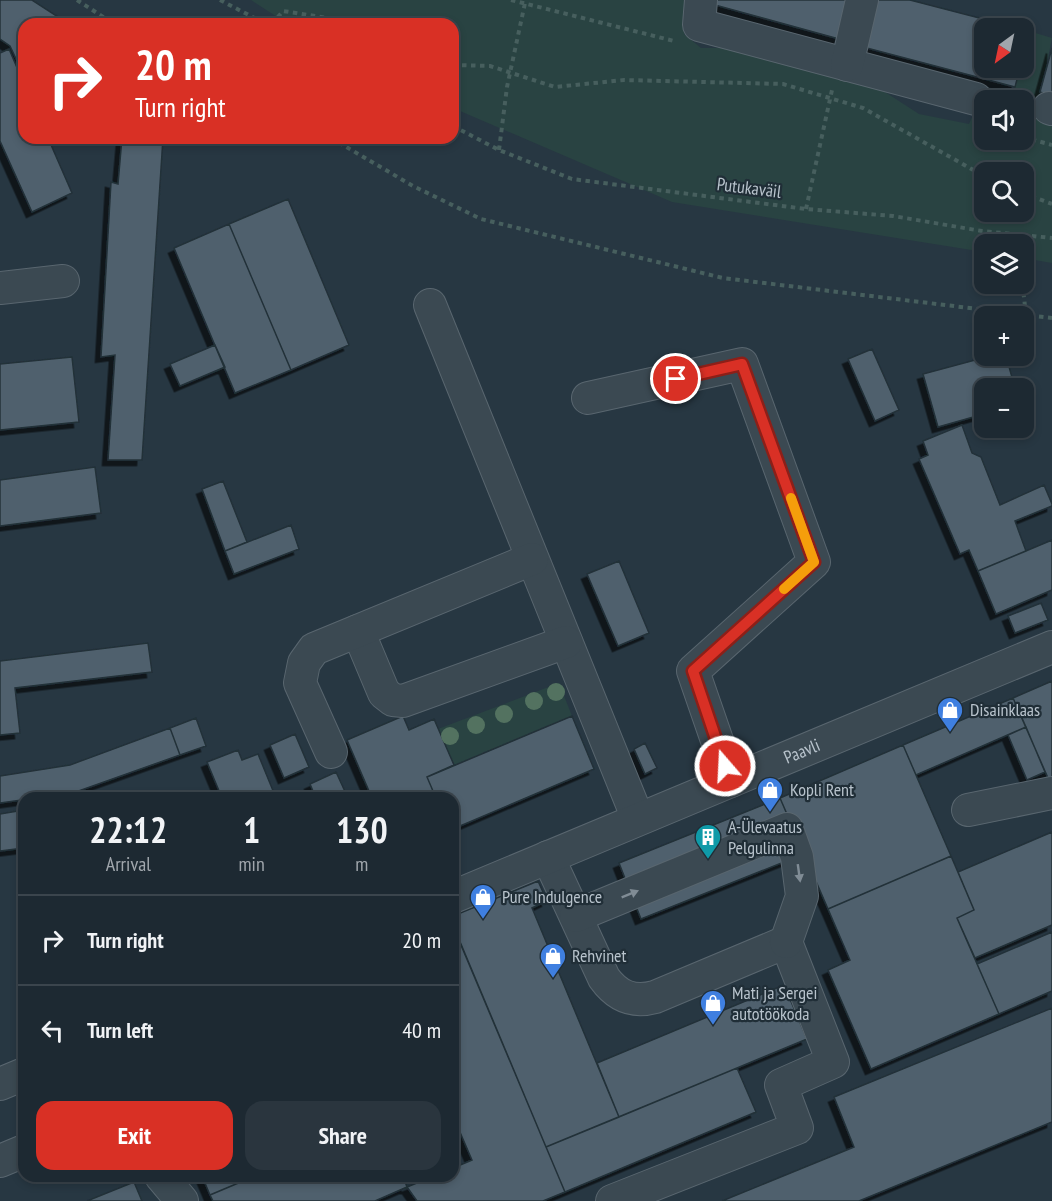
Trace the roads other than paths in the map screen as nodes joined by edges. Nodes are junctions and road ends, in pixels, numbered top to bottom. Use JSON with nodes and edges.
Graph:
{"nodes":[{"id":1,"x":700,"y":0,"type":"edge"},
{"id":2,"x":862,"y":0,"type":"edge"},
{"id":3,"x":841,"y":73,"type":"junction"},
{"id":4,"x":974,"y":99,"type":"edge"},
{"id":5,"x":63,"y":281,"type":"dead end"},
{"id":6,"x":0,"y":288,"type":"edge"},
{"id":7,"x":430,"y":305,"type":"dead end"},
{"id":8,"x":588,"y":398,"type":"dead end"},
{"id":9,"x":532,"y":559,"type":"junction"},
{"id":10,"x":357,"y":631,"type":"junction"},
{"id":11,"x":566,"y":642,"type":"junction"},
{"id":12,"x":1052,"y":647,"type":"edge"},
{"id":13,"x":331,"y":752,"type":"dead end"},
{"id":14,"x":731,"y":781,"type":"junction"},
{"id":15,"x":1052,"y":794,"type":"edge"},
{"id":16,"x":968,"y":810,"type":"dead end"},
{"id":17,"x":638,"y":819,"type":"junction"},
{"id":18,"x":548,"y":857,"type":"junction"},
{"id":19,"x":459,"y":894,"type":"edge"},
{"id":20,"x":576,"y":916,"type":"junction"},
{"id":21,"x":786,"y":942,"type":"junction"},
{"id":22,"x":18,"y":1076,"type":"edge"},
{"id":23,"x":0,"y":1084,"type":"edge"},
{"id":24,"x":18,"y":1154,"type":"edge"},
{"id":25,"x":0,"y":1161,"type":"edge"},
{"id":26,"x":166,"y":1182,"type":"edge"},
{"id":27,"x":182,"y":1201,"type":"edge"},
{"id":28,"x":612,"y":1201,"type":"edge"}],
"edges":[{"from":1,"to":3,"type":"lane"},
{"from":2,"to":3,"type":"lane"},
{"from":3,"to":4,"type":"lane"},
{"from":5,"to":6,"type":"lane"},
{"from":7,"to":9,"type":"lane"},
{"from":8,"to":14,"type":"lane"},
{"from":9,"to":10,"type":"lane"},
{"from":9,"to":11,"type":"lane"},
{"from":10,"to":11,"type":"lane"},
{"from":10,"to":13,"type":"lane"},
{"from":11,"to":17,"type":"lane"},
{"from":12,"to":14,"type":"lane","name":"Paavli"},
{"from":14,"to":17,"type":"lane","name":"Paavli"},
{"from":15,"to":16,"type":"lane"},
{"from":17,"to":18,"type":"lane","name":"Paavli"},
{"from":18,"to":19,"type":"lane","name":"Paavli"},
{"from":18,"to":20,"type":"lane"},
{"from":20,"to":21,"type":"lane"},
{"from":20,"to":21,"type":"lane","one_way":true},
{"from":21,"to":28,"type":"lane"},
{"from":22,"to":23,"type":"lane"},
{"from":24,"to":25,"type":"lane"},
{"from":26,"to":27,"type":"lane"}]}
